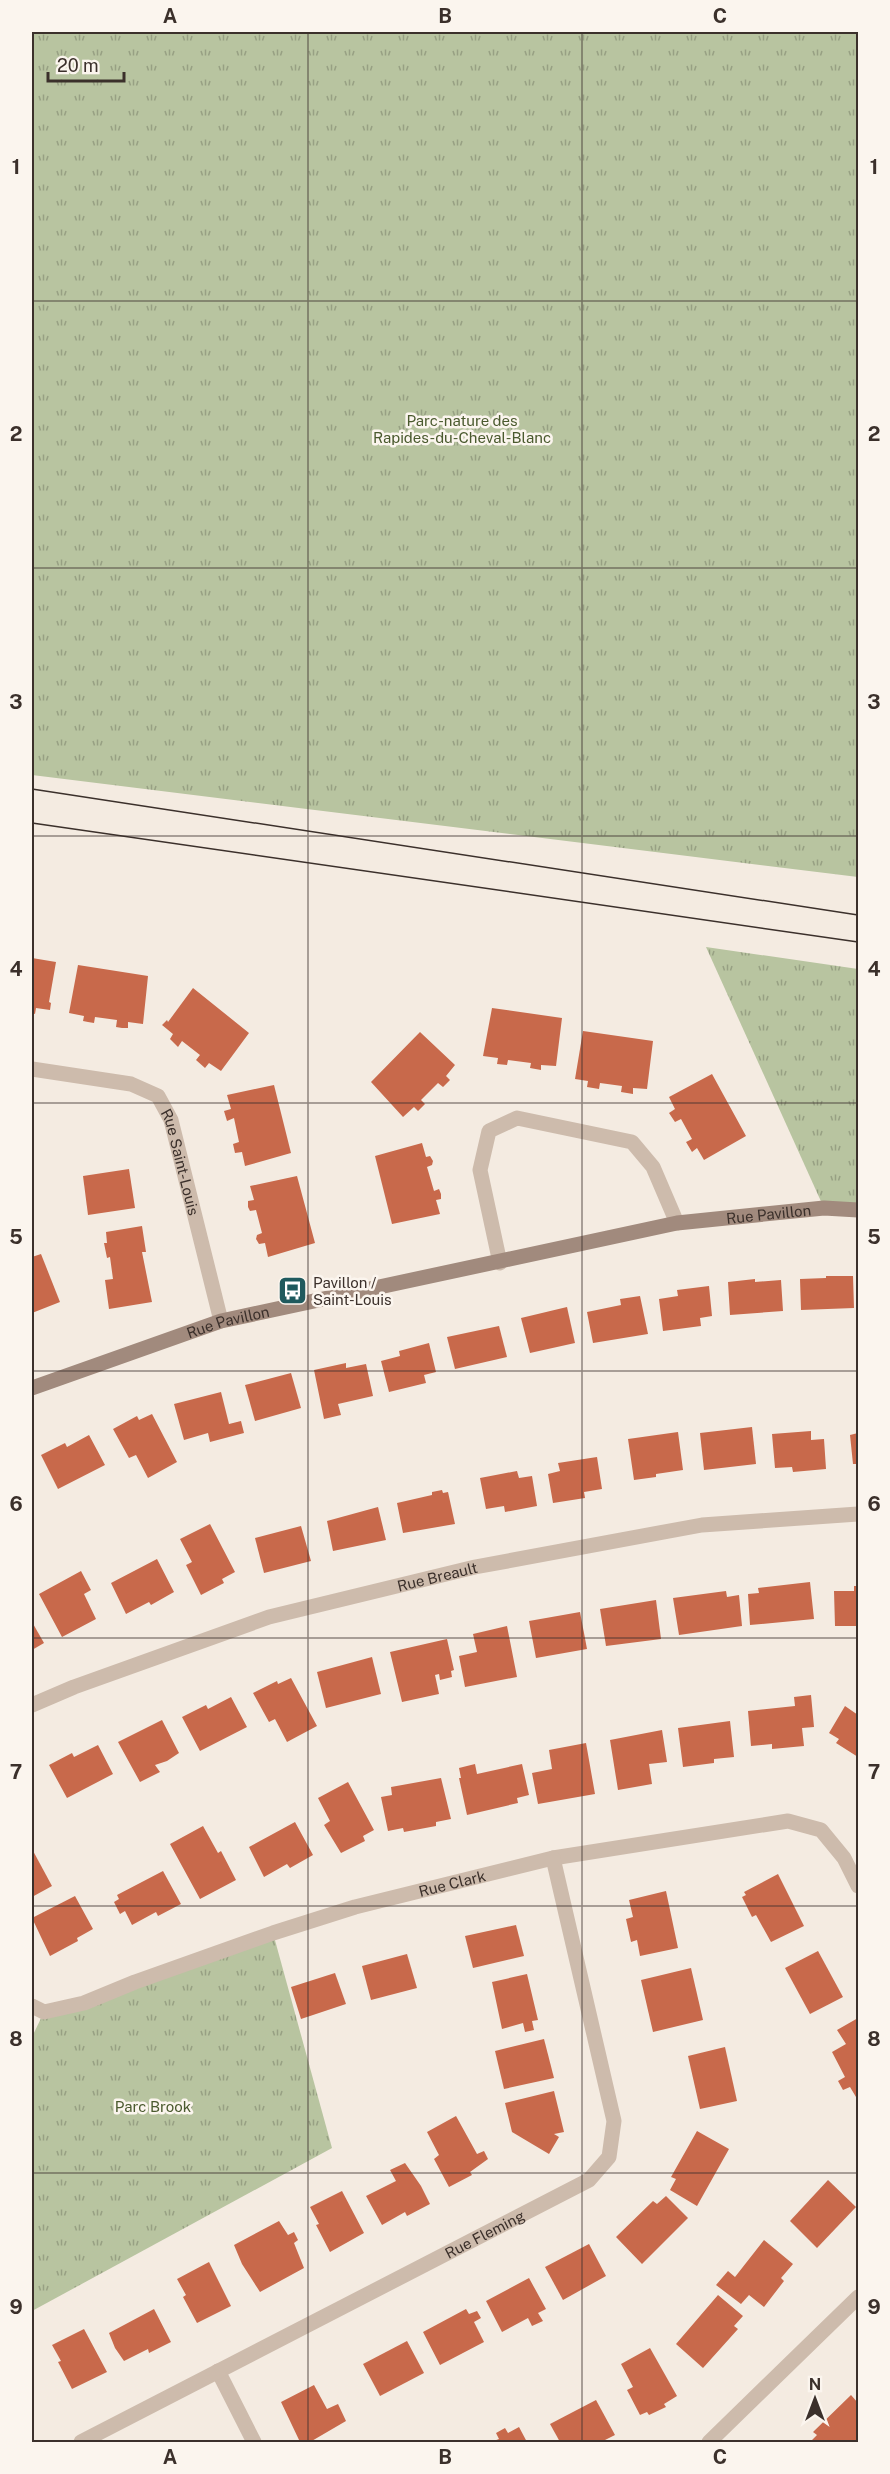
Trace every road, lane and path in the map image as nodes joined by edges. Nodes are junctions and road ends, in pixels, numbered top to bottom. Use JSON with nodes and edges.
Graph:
{"nodes":[{"id":1,"x":32,"y":1069,"type":"edge"},
{"id":2,"x":858,"y":1210,"type":"edge"},
{"id":3,"x":677,"y":1223,"type":"junction"},
{"id":4,"x":500,"y":1263,"type":"junction"},
{"id":5,"x":221,"y":1321,"type":"junction"},
{"id":6,"x":32,"y":1388,"type":"edge"},
{"id":7,"x":858,"y":1514,"type":"edge"},
{"id":8,"x":32,"y":1705,"type":"edge"},
{"id":9,"x":553,"y":1858,"type":"junction"},
{"id":10,"x":858,"y":1886,"type":"edge"},
{"id":11,"x":32,"y":2006,"type":"edge"},
{"id":12,"x":858,"y":2297,"type":"edge"},
{"id":13,"x":218,"y":2371,"type":"junction"},
{"id":14,"x":81,"y":2442,"type":"edge"},
{"id":15,"x":254,"y":2442,"type":"edge"},
{"id":16,"x":709,"y":2442,"type":"edge"}],
"edges":[{"from":1,"to":5,"type":"street","name":"Rue Saint-Louis"},
{"from":2,"to":3,"type":"street","name":"Rue Pavillon"},
{"from":3,"to":4,"type":"street","name":"Rue Pavillon"},
{"from":3,"to":4,"type":"street"},
{"from":4,"to":5,"type":"street","name":"Rue Pavillon"},
{"from":5,"to":6,"type":"street","name":"Rue Pavillon"},
{"from":7,"to":8,"type":"street","name":"Rue Breault"},
{"from":9,"to":10,"type":"street","name":"Rue Clark"},
{"from":9,"to":11,"type":"street","name":"Rue Clark"},
{"from":9,"to":13,"type":"street","name":"Rue Fleming"},
{"from":12,"to":16,"type":"street"},
{"from":13,"to":14,"type":"street","name":"Rue Fleming"},
{"from":13,"to":15,"type":"street"}]}
